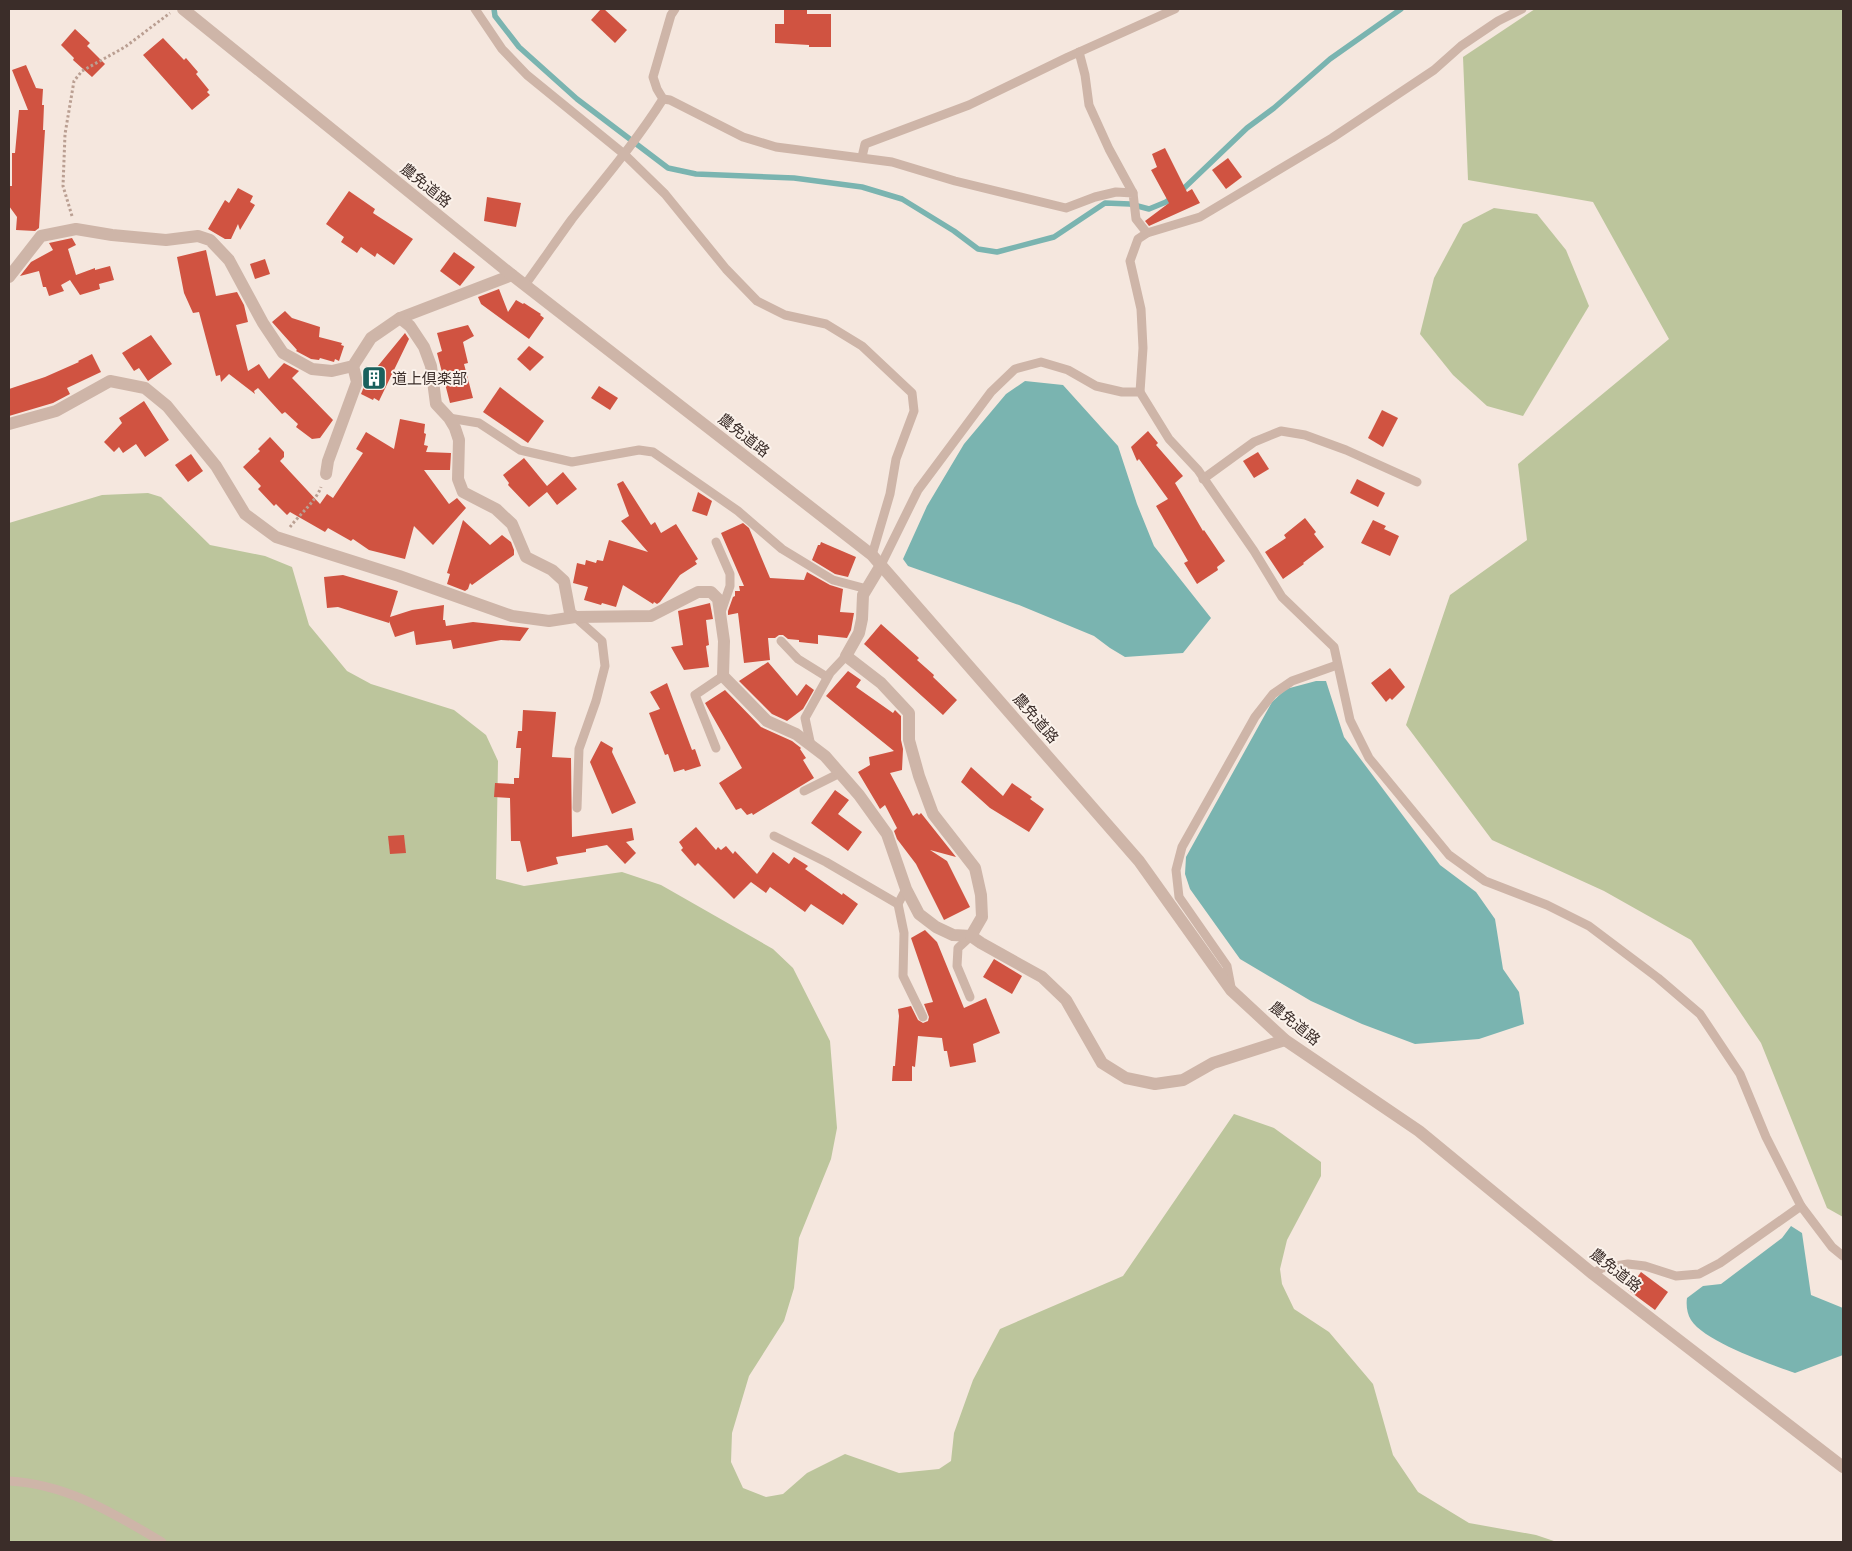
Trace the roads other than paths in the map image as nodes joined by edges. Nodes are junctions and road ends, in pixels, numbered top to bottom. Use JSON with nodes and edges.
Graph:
{"nodes":[{"id":1,"x":476,"y":9,"type":"edge"},
{"id":2,"x":675,"y":9,"type":"edge"},
{"id":3,"x":1175,"y":9,"type":"edge"},
{"id":4,"x":1522,"y":9,"type":"edge"},
{"id":5,"x":184,"y":10,"type":"edge"},
{"id":6,"x":1079,"y":52,"type":"junction"},
{"id":7,"x":663,"y":99,"type":"junction"},
{"id":8,"x":626,"y":152,"type":"junction"},
{"id":9,"x":862,"y":158,"type":"junction"},
{"id":10,"x":1133,"y":193,"type":"junction"},
{"id":11,"x":1147,"y":233,"type":"junction"},
{"id":12,"x":512,"y":276,"type":"junction"},
{"id":13,"x":9,"y":277,"type":"edge"},
{"id":14,"x":525,"y":285,"type":"junction"},
{"id":15,"x":400,"y":318,"type":"junction"},
{"id":16,"x":353,"y":366,"type":"junction"},
{"id":17,"x":1140,"y":392,"type":"junction"},
{"id":18,"x":450,"y":418,"type":"junction"},
{"id":19,"x":9,"y":424,"type":"edge"},
{"id":20,"x":326,"y":474,"type":"road end"},
{"id":21,"x":1203,"y":479,"type":"junction"},
{"id":22,"x":1417,"y":482,"type":"dead end"},
{"id":23,"x":716,"y":542,"type":"dead end"},
{"id":24,"x":872,"y":555,"type":"junction"},
{"id":25,"x":881,"y":565,"type":"junction"},
{"id":26,"x":866,"y":589,"type":"junction"},
{"id":27,"x":720,"y":615,"type":"junction"},
{"id":28,"x":574,"y":616,"type":"junction"},
{"id":29,"x":781,"y":641,"type":"dead end"},
{"id":30,"x":846,"y":656,"type":"junction"},
{"id":31,"x":1337,"y":665,"type":"junction"},
{"id":32,"x":723,"y":676,"type":"junction"},
{"id":33,"x":827,"y":677,"type":"junction"},
{"id":34,"x":812,"y":746,"type":"junction"},
{"id":35,"x":716,"y":748,"type":"dead end"},
{"id":36,"x":840,"y":773,"type":"junction"},
{"id":37,"x":804,"y":791,"type":"dead end"},
{"id":38,"x":577,"y":808,"type":"dead end"},
{"id":39,"x":774,"y":836,"type":"dead end"},
{"id":40,"x":906,"y":889,"type":"junction"},
{"id":41,"x":898,"y":904,"type":"junction"},
{"id":42,"x":971,"y":936,"type":"junction"},
{"id":43,"x":1232,"y":990,"type":"junction"},
{"id":44,"x":970,"y":998,"type":"dead end"},
{"id":45,"x":923,"y":1017,"type":"dead end"},
{"id":46,"x":1285,"y":1040,"type":"junction"},
{"id":47,"x":1801,"y":1206,"type":"junction"},
{"id":48,"x":1843,"y":1256,"type":"edge"},
{"id":49,"x":1594,"y":1274,"type":"junction"},
{"id":50,"x":1843,"y":1467,"type":"edge"},
{"id":51,"x":9,"y":1481,"type":"edge"},
{"id":52,"x":162,"y":1542,"type":"edge"}],
"edges":[{"from":1,"to":8,"type":"lane"},
{"from":2,"to":7,"type":"lane"},
{"from":3,"to":6,"type":"lane"},
{"from":4,"to":11,"type":"lane"},
{"from":5,"to":12,"type":"street","name":"農免道路"},
{"from":6,"to":9,"type":"lane"},
{"from":6,"to":10,"type":"lane"},
{"from":7,"to":8,"type":"lane"},
{"from":7,"to":9,"type":"lane"},
{"from":8,"to":14,"type":"lane"},
{"from":8,"to":24,"type":"lane"},
{"from":9,"to":10,"type":"lane"},
{"from":10,"to":11,"type":"lane"},
{"from":11,"to":17,"type":"lane"},
{"from":12,"to":14,"type":"street","name":"農免道路"},
{"from":12,"to":15,"type":"street"},
{"from":13,"to":16,"type":"street"},
{"from":14,"to":24,"type":"street","name":"農免道路"},
{"from":15,"to":16,"type":"street"},
{"from":15,"to":18,"type":"street"},
{"from":16,"to":20,"type":"street"},
{"from":17,"to":21,"type":"lane"},
{"from":17,"to":25,"type":"lane"},
{"from":18,"to":26,"type":"lane"},
{"from":18,"to":28,"type":"street"},
{"from":19,"to":28,"type":"street"},
{"from":21,"to":22,"type":"lane"},
{"from":21,"to":31,"type":"lane"},
{"from":23,"to":27,"type":"lane"},
{"from":24,"to":25,"type":"street","name":"農免道路"},
{"from":25,"to":26,"type":"street"},
{"from":25,"to":43,"type":"street","name":"農免道路"},
{"from":26,"to":30,"type":"street"},
{"from":27,"to":28,"type":"street"},
{"from":27,"to":32,"type":"street"},
{"from":28,"to":38,"type":"lane"},
{"from":29,"to":33,"type":"lane"},
{"from":30,"to":33,"type":"lane"},
{"from":30,"to":42,"type":"street"},
{"from":31,"to":43,"type":"lane"},
{"from":31,"to":47,"type":"lane"},
{"from":32,"to":34,"type":"street"},
{"from":32,"to":35,"type":"lane"},
{"from":33,"to":34,"type":"lane"},
{"from":34,"to":36,"type":"street"},
{"from":36,"to":37,"type":"lane"},
{"from":36,"to":40,"type":"street"},
{"from":39,"to":41,"type":"lane"},
{"from":40,"to":41,"type":"lane"},
{"from":40,"to":42,"type":"street"},
{"from":41,"to":45,"type":"lane"},
{"from":42,"to":44,"type":"lane"},
{"from":42,"to":46,"type":"street"},
{"from":43,"to":46,"type":"street","name":"農免道路"},
{"from":46,"to":49,"type":"street","name":"農免道路"},
{"from":47,"to":48,"type":"lane"},
{"from":47,"to":49,"type":"lane"},
{"from":49,"to":50,"type":"street","name":"農免道路"},
{"from":51,"to":52,"type":"lane"}]}
